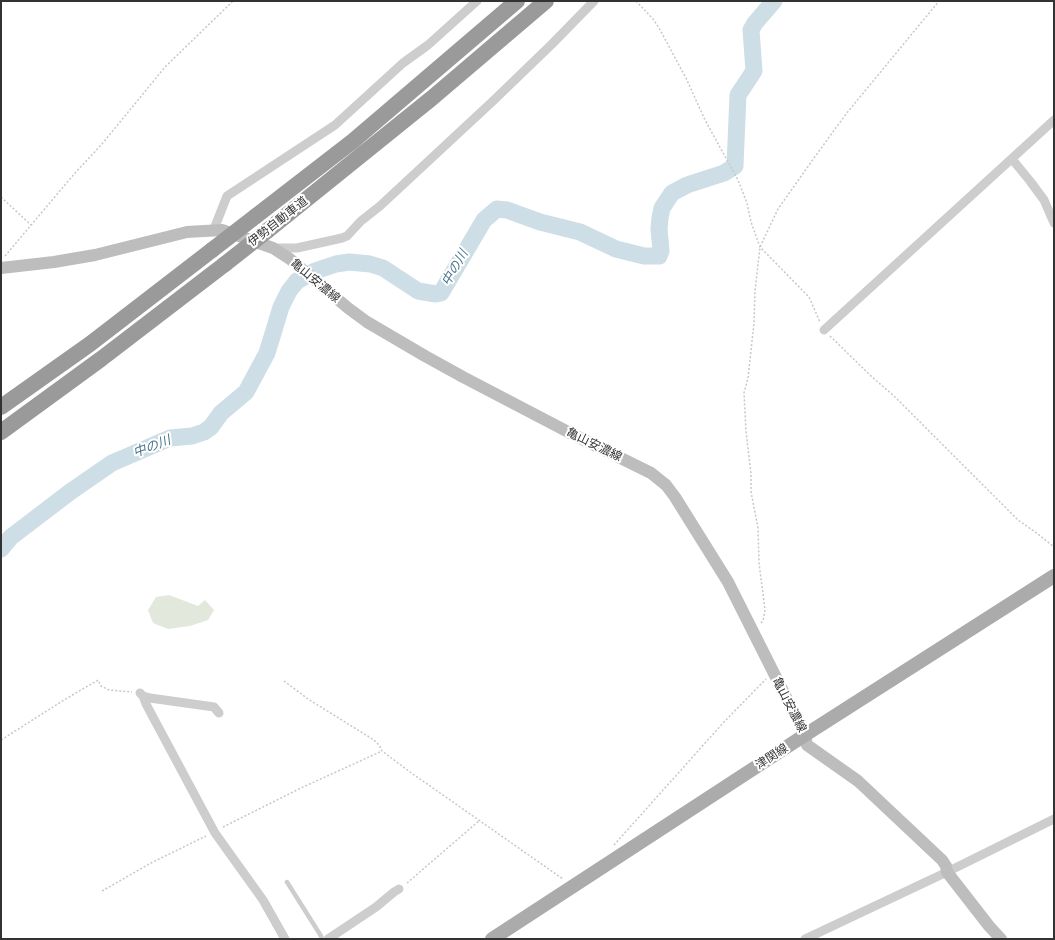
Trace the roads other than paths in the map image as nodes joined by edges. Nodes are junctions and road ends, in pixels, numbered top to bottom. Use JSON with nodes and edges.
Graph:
{"nodes":[{"id":1,"x":477,"y":1,"type":"edge"},
{"id":2,"x":516,"y":1,"type":"edge"},
{"id":3,"x":546,"y":1,"type":"edge"},
{"id":4,"x":594,"y":1,"type":"edge"},
{"id":5,"x":1054,"y":120,"type":"edge"},
{"id":6,"x":1012,"y":159,"type":"junction"},
{"id":7,"x":1054,"y":223,"type":"edge"},
{"id":8,"x":214,"y":229,"type":"junction"},
{"id":9,"x":273,"y":248,"type":"junction"},
{"id":10,"x":1,"y":268,"type":"edge"},
{"id":11,"x":824,"y":330,"type":"road end"},
{"id":12,"x":1,"y":407,"type":"edge"},
{"id":13,"x":1,"y":432,"type":"edge"},
{"id":14,"x":1054,"y":576,"type":"edge"},
{"id":15,"x":219,"y":713,"type":"dead end"},
{"id":16,"x":805,"y":735,"type":"junction"},
{"id":17,"x":1054,"y":819,"type":"edge"},
{"id":18,"x":947,"y":872,"type":"junction"},
{"id":19,"x":287,"y":882,"type":"dead end"},
{"id":20,"x":399,"y":889,"type":"road end"},
{"id":21,"x":285,"y":939,"type":"edge"},
{"id":22,"x":322,"y":939,"type":"edge"},
{"id":23,"x":328,"y":939,"type":"edge"},
{"id":24,"x":492,"y":939,"type":"edge"},
{"id":25,"x":805,"y":939,"type":"edge"},
{"id":26,"x":1001,"y":939,"type":"edge"}],
"edges":[{"from":1,"to":8,"type":"street"},
{"from":2,"to":12,"type":"highway","name":"伊勢自動車道","bridge":true},
{"from":3,"to":13,"type":"highway","name":"伊勢自動車道","bridge":true},
{"from":4,"to":9,"type":"street"},
{"from":5,"to":6,"type":"street"},
{"from":6,"to":7,"type":"street"},
{"from":6,"to":11,"type":"street"},
{"from":8,"to":9,"type":"main road","name":"亀山安濃線"},
{"from":8,"to":10,"type":"main road","name":"亀山安濃線"},
{"from":9,"to":16,"type":"main road","name":"亀山安濃線"},
{"from":14,"to":16,"type":"main road","name":"津関線"},
{"from":15,"to":21,"type":"street"},
{"from":16,"to":18,"type":"main road","name":"亀山安濃線"},
{"from":16,"to":24,"type":"main road","name":"津関線"},
{"from":17,"to":18,"type":"street"},
{"from":18,"to":25,"type":"street"},
{"from":18,"to":26,"type":"main road","name":"亀山安濃線"},
{"from":19,"to":22,"type":"lane"},
{"from":20,"to":23,"type":"street"}]}
